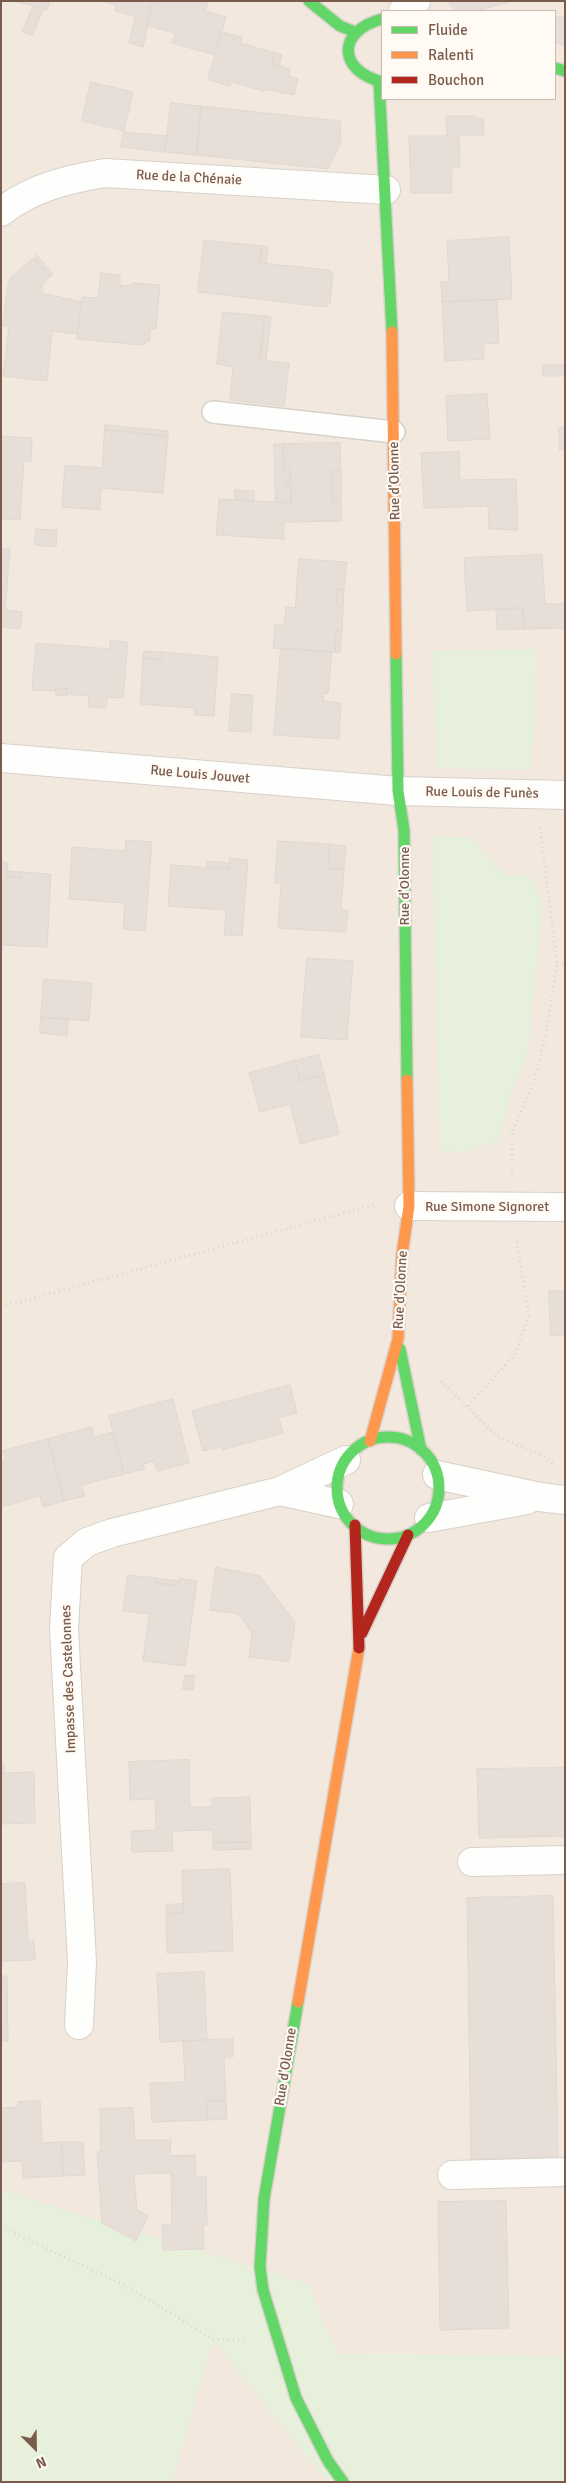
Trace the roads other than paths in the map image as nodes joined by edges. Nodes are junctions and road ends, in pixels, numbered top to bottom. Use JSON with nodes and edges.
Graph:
{"nodes":[{"id":1,"x":309,"y":1,"type":"edge"},
{"id":2,"x":416,"y":1,"type":"edge"},
{"id":3,"x":404,"y":10,"type":"edge"},
{"id":4,"x":381,"y":19,"type":"edge"},
{"id":5,"x":355,"y":32,"type":"junction"},
{"id":6,"x":381,"y":82,"type":"edge"},
{"id":7,"x":382,"y":100,"type":"edge"},
{"id":8,"x":386,"y":190,"type":"junction"},
{"id":9,"x":1,"y":212,"type":"edge"},
{"id":10,"x":213,"y":412,"type":"dead end"},
{"id":11,"x":394,"y":432,"type":"junction"},
{"id":12,"x":1,"y":758,"type":"edge"},
{"id":13,"x":398,"y":791,"type":"junction"},
{"id":14,"x":565,"y":795,"type":"edge"},
{"id":15,"x":409,"y":1206,"type":"junction"},
{"id":16,"x":565,"y":1207,"type":"edge"},
{"id":17,"x":398,"y":1339,"type":"junction"},
{"id":18,"x":370,"y":1441,"type":"junction"},
{"id":19,"x":421,"y":1450,"type":"junction"},
{"id":20,"x":346,"y":1460,"type":"junction"},
{"id":21,"x":437,"y":1475,"type":"junction"},
{"id":22,"x":280,"y":1491,"type":"junction"},
{"id":23,"x":553,"y":1499,"type":"edge"},
{"id":24,"x":347,"y":1515,"type":"junction"},
{"id":25,"x":419,"y":1527,"type":"junction"},
{"id":26,"x":360,"y":1639,"type":"junction"},
{"id":27,"x":565,"y":1860,"type":"edge"},
{"id":28,"x":472,"y":1862,"type":"dead end"},
{"id":29,"x":79,"y":2025,"type":"dead end"},
{"id":30,"x":565,"y":2172,"type":"edge"},
{"id":31,"x":452,"y":2174,"type":"dead end"},
{"id":32,"x":343,"y":2482,"type":"edge"}],
"edges":[{"from":1,"to":5,"type":"street"},
{"from":2,"to":3,"type":"street"},
{"from":4,"to":5,"type":"street"},
{"from":5,"to":6,"type":"street","name":"Rue d'Olonne"},
{"from":7,"to":8,"type":"street","name":"Rue d'Olonne"},
{"from":8,"to":9,"type":"street","name":"Rue de la Chénaie"},
{"from":8,"to":11,"type":"street","name":"Rue d'Olonne"},
{"from":10,"to":11,"type":"lane","name":"Rue d'Olonne"},
{"from":11,"to":13,"type":"street","name":"Rue d'Olonne"},
{"from":12,"to":13,"type":"street","name":"Rue Louis Jouvet"},
{"from":13,"to":14,"type":"street","name":"Rue Louis de Funès"},
{"from":13,"to":15,"type":"street","name":"Rue d'Olonne"},
{"from":15,"to":16,"type":"street","name":"Rue Simone Signoret"},
{"from":15,"to":17,"type":"street","name":"Rue d'Olonne"},
{"from":17,"to":18,"type":"street","name":"Rue d'Olonne"},
{"from":17,"to":19,"type":"street","name":"Rue d'Olonne"},
{"from":18,"to":19,"type":"street","name":"Rue d'Olonne"},
{"from":18,"to":20,"type":"street","name":"Rue d'Olonne"},
{"from":19,"to":21,"type":"street","name":"Rue d'Olonne"},
{"from":20,"to":22,"type":"street","name":"Impasse des Castelonnes"},
{"from":20,"to":24,"type":"street","name":"Rue d'Olonne"},
{"from":21,"to":23,"type":"street"},
{"from":21,"to":25,"type":"street","name":"Rue d'Olonne"},
{"from":22,"to":24,"type":"street","name":"Impasse des Castelonnes"},
{"from":22,"to":29,"type":"street","name":"Impasse des Castelonnes"},
{"from":23,"to":25,"type":"street"},
{"from":24,"to":25,"type":"street"},
{"from":24,"to":26,"type":"street","name":"Rue d'Olonne"},
{"from":25,"to":26,"type":"street","name":"Rue d'Olonne"},
{"from":26,"to":32,"type":"street","name":"Rue d'Olonne"},
{"from":27,"to":28,"type":"street"},
{"from":30,"to":31,"type":"street"}]}
